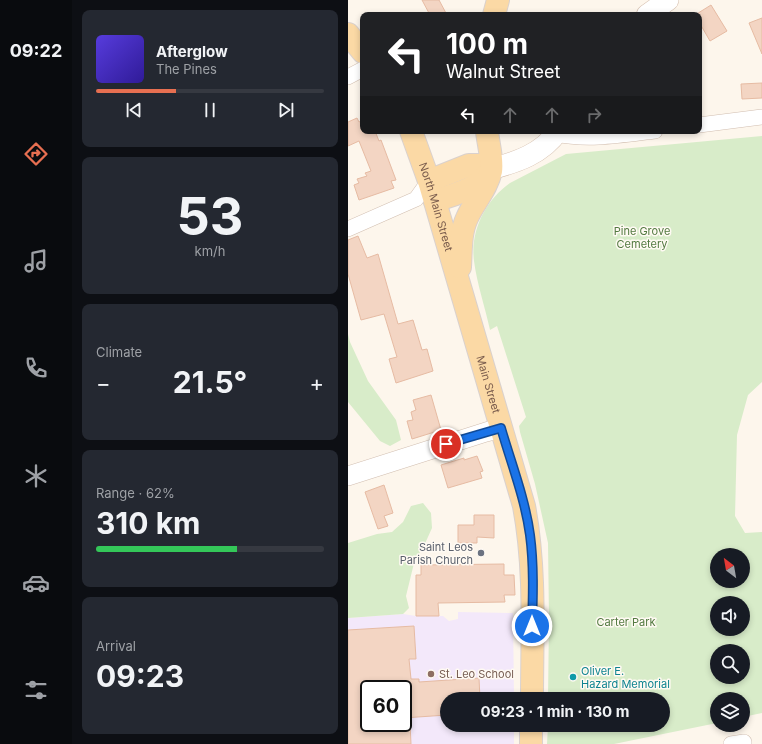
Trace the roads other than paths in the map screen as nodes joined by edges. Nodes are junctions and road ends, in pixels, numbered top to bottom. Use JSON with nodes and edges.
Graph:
{"nodes":[{"id":1,"x":498,"y":0,"type":"edge"},
{"id":2,"x":668,"y":0,"type":"edge"},
{"id":3,"x":495,"y":12,"type":"edge"},
{"id":4,"x":651,"y":12,"type":"edge"},
{"id":5,"x":348,"y":34,"type":"edge"},
{"id":6,"x":360,"y":48,"type":"edge"},
{"id":7,"x":360,"y":71,"type":"edge"},
{"id":8,"x":348,"y":77,"type":"edge"},
{"id":9,"x":762,"y":117,"type":"edge"},
{"id":10,"x":702,"y":125,"type":"edge"},
{"id":11,"x":412,"y":134,"type":"edge"},
{"id":12,"x":488,"y":134,"type":"edge"},
{"id":13,"x":555,"y":134,"type":"edge"},
{"id":14,"x":559,"y":134,"type":"edge"},
{"id":15,"x":626,"y":134,"type":"edge"},
{"id":16,"x":491,"y":169,"type":"junction"},
{"id":17,"x":427,"y":194,"type":"junction"},
{"id":18,"x":348,"y":229,"type":"edge"},
{"id":19,"x":459,"y":284,"type":"junction"},
{"id":20,"x":501,"y":428,"type":"junction"},
{"id":21,"x":348,"y":476,"type":"edge"},
{"id":22,"x":532,"y":692,"type":"edge"},
{"id":23,"x":532,"y":732,"type":"edge"},
{"id":24,"x":531,"y":744,"type":"edge"},
{"id":25,"x":730,"y":744,"type":"edge"},
{"id":26,"x":744,"y":744,"type":"edge"}],
"edges":[{"from":1,"to":3,"type":"main road"},
{"from":2,"to":4,"type":"main road"},
{"from":5,"to":6,"type":"main road"},
{"from":7,"to":8,"type":"street"},
{"from":9,"to":10,"type":"street"},
{"from":11,"to":17,"type":"main road","name":"North Main Street"},
{"from":12,"to":16,"type":"main road"},
{"from":13,"to":16,"type":"main road"},
{"from":14,"to":15,"type":"street"},
{"from":16,"to":17,"type":"main road"},
{"from":16,"to":19,"type":"main road"},
{"from":17,"to":18,"type":"street"},
{"from":17,"to":19,"type":"main road","name":"North Main Street"},
{"from":19,"to":20,"type":"main road","name":"Main Street"},
{"from":20,"to":21,"type":"street"},
{"from":20,"to":22,"type":"main road","name":"Main Street"},
{"from":23,"to":24,"type":"main road"},
{"from":25,"to":26,"type":"street"}]}
